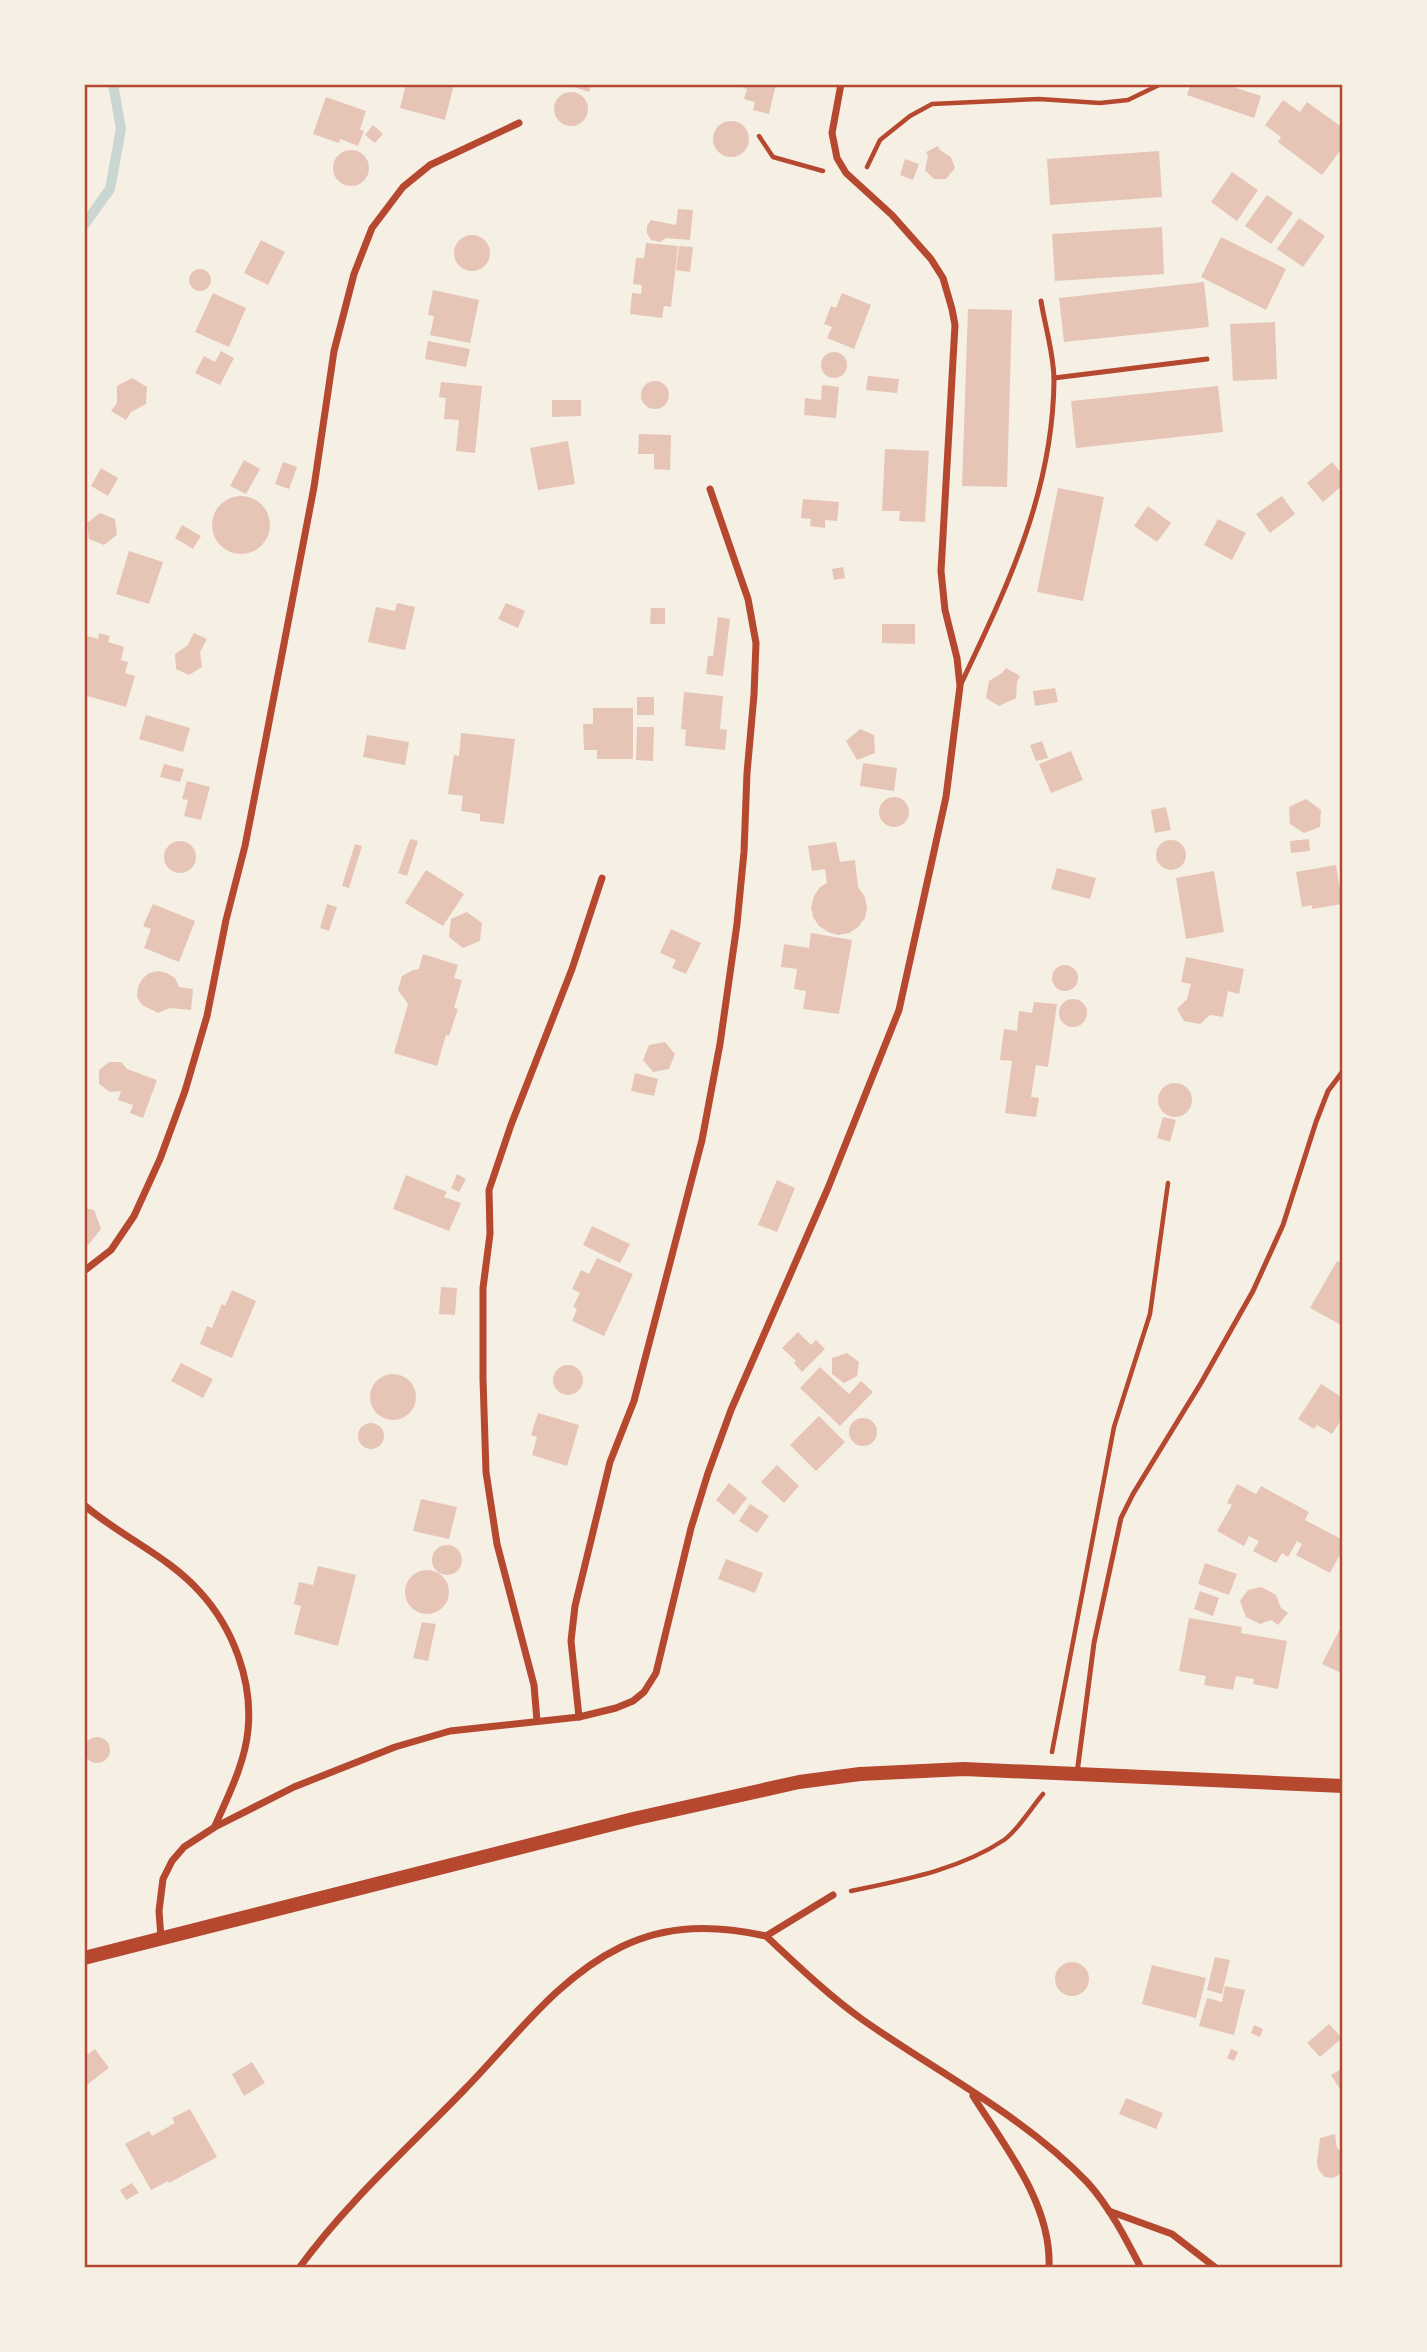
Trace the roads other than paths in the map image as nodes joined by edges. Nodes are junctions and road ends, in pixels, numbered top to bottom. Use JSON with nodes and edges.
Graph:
{"nodes":[{"id":1,"x":841,"y":84,"type":"edge"},
{"id":2,"x":519,"y":123,"type":"dead end"},
{"id":3,"x":1041,"y":301,"type":"dead end"},
{"id":4,"x":1207,"y":359,"type":"dead end"},
{"id":5,"x":1054,"y":378,"type":"junction"},
{"id":6,"x":710,"y":489,"type":"dead end"},
{"id":7,"x":961,"y":686,"type":"junction"},
{"id":8,"x":602,"y":878,"type":"dead end"},
{"id":9,"x":1343,"y":1072,"type":"edge"},
{"id":10,"x":84,"y":1271,"type":"edge"},
{"id":11,"x":84,"y":1505,"type":"edge"},
{"id":12,"x":579,"y":1717,"type":"junction"},
{"id":13,"x":537,"y":1721,"type":"junction"},
{"id":14,"x":1077,"y":1774,"type":"junction"},
{"id":15,"x":1343,"y":1786,"type":"edge"},
{"id":16,"x":215,"y":1827,"type":"junction"},
{"id":17,"x":833,"y":1895,"type":"road end"},
{"id":18,"x":766,"y":1936,"type":"junction"},
{"id":19,"x":161,"y":1939,"type":"junction"},
{"id":20,"x":84,"y":1958,"type":"edge"},
{"id":21,"x":970,"y":2091,"type":"junction"},
{"id":22,"x":1108,"y":2211,"type":"junction"},
{"id":23,"x":299,"y":2268,"type":"edge"},
{"id":24,"x":1049,"y":2268,"type":"edge"},
{"id":25,"x":1141,"y":2268,"type":"edge"},
{"id":26,"x":1216,"y":2268,"type":"edge"}],
"edges":[{"from":1,"to":7,"type":"street"},
{"from":2,"to":10,"type":"street"},
{"from":3,"to":5,"type":"lane"},
{"from":4,"to":5,"type":"lane"},
{"from":5,"to":7,"type":"lane"},
{"from":6,"to":12,"type":"street"},
{"from":7,"to":12,"type":"street"},
{"from":8,"to":13,"type":"street"},
{"from":9,"to":14,"type":"lane"},
{"from":11,"to":16,"type":"street"},
{"from":12,"to":13,"type":"street"},
{"from":13,"to":16,"type":"street"},
{"from":14,"to":15,"type":"main road"},
{"from":14,"to":19,"type":"main road"},
{"from":16,"to":19,"type":"street"},
{"from":17,"to":18,"type":"street"},
{"from":18,"to":21,"type":"street"},
{"from":18,"to":23,"type":"street"},
{"from":19,"to":20,"type":"main road"},
{"from":21,"to":22,"type":"street"},
{"from":21,"to":24,"type":"street"},
{"from":22,"to":25,"type":"street"},
{"from":22,"to":26,"type":"street"}]}
